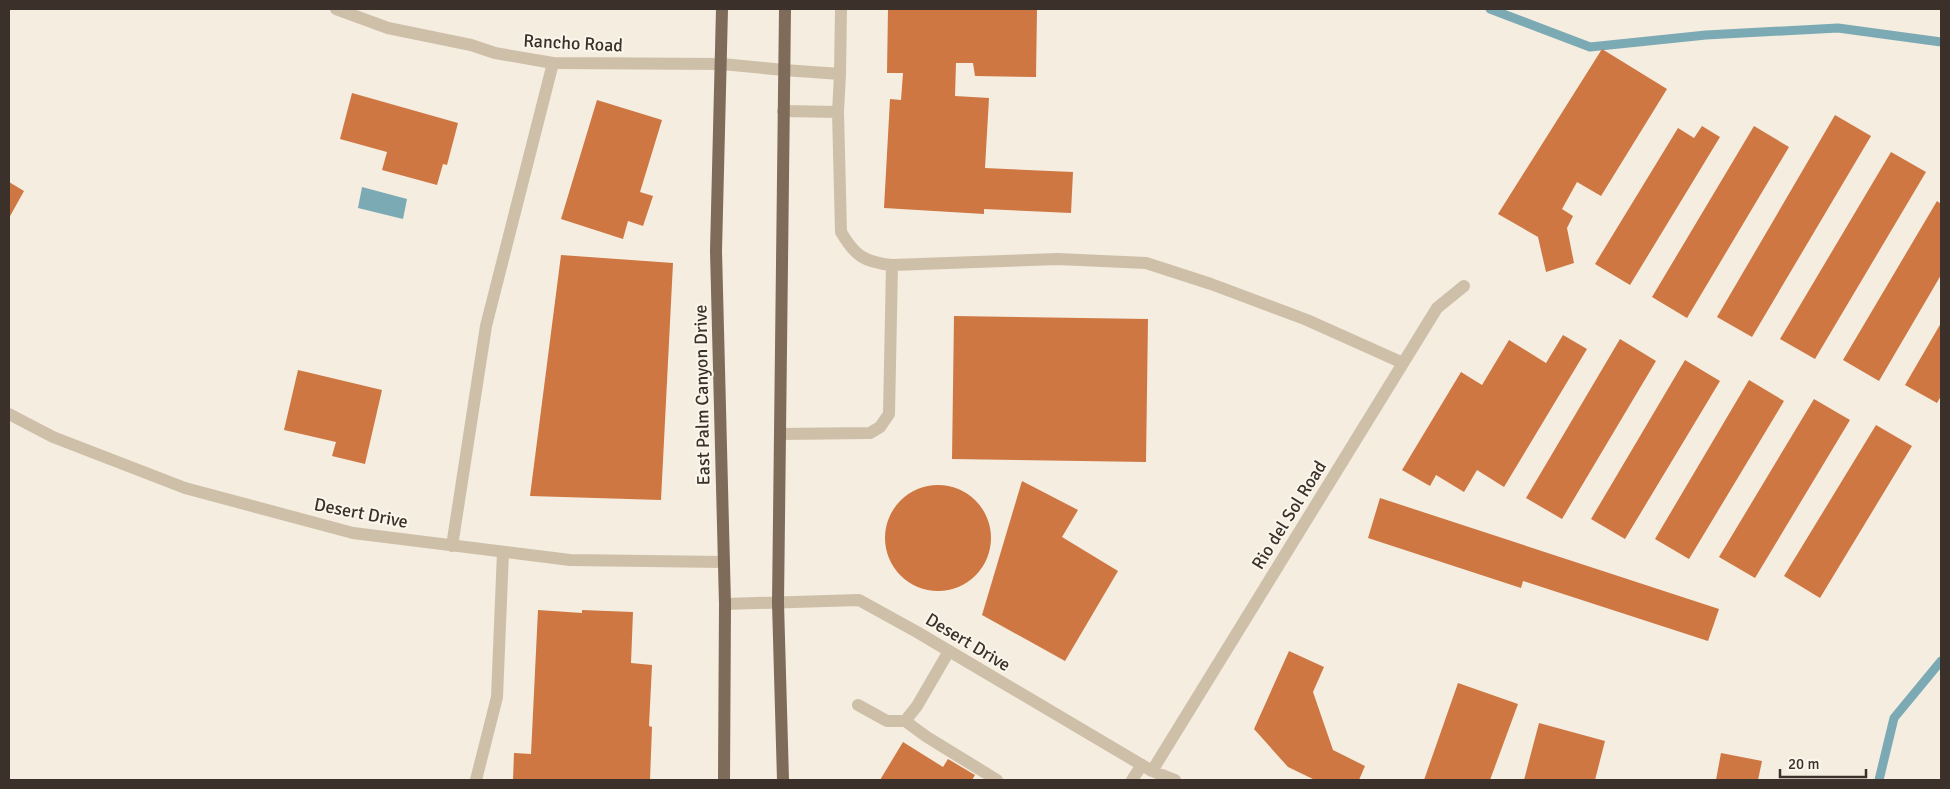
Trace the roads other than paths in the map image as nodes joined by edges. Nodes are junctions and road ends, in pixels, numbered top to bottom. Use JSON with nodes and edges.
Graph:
{"nodes":[{"id":1,"x":336,"y":9,"type":"edge"},
{"id":2,"x":722,"y":9,"type":"edge"},
{"id":3,"x":785,"y":9,"type":"edge"},
{"id":4,"x":841,"y":9,"type":"edge"},
{"id":5,"x":553,"y":63,"type":"junction"},
{"id":6,"x":722,"y":64,"type":"junction"},
{"id":7,"x":784,"y":70,"type":"junction"},
{"id":8,"x":840,"y":74,"type":"junction"},
{"id":9,"x":783,"y":111,"type":"junction"},
{"id":10,"x":838,"y":112,"type":"junction"},
{"id":11,"x":892,"y":266,"type":"junction"},
{"id":12,"x":1464,"y":286,"type":"dead end"},
{"id":13,"x":1403,"y":363,"type":"junction"},
{"id":14,"x":9,"y":414,"type":"edge"},
{"id":15,"x":780,"y":434,"type":"junction"},
{"id":16,"x":452,"y":546,"type":"junction"},
{"id":17,"x":503,"y":552,"type":"junction"},
{"id":18,"x":724,"y":562,"type":"junction"},
{"id":19,"x":778,"y":603,"type":"junction"},
{"id":20,"x":725,"y":604,"type":"junction"},
{"id":21,"x":949,"y":651,"type":"junction"},
{"id":22,"x":858,"y":705,"type":"dead end"},
{"id":23,"x":905,"y":721,"type":"junction"},
{"id":24,"x":1147,"y":768,"type":"junction"},
{"id":25,"x":476,"y":780,"type":"edge"},
{"id":26,"x":724,"y":780,"type":"edge"},
{"id":27,"x":783,"y":780,"type":"edge"},
{"id":28,"x":997,"y":780,"type":"edge"},
{"id":29,"x":1132,"y":780,"type":"edge"},
{"id":30,"x":1175,"y":780,"type":"edge"}],
"edges":[{"from":1,"to":5,"type":"street","name":"Rancho Road"},
{"from":2,"to":6,"type":"main road","name":"East Palm Canyon Drive"},
{"from":3,"to":7,"type":"main road"},
{"from":4,"to":8,"type":"street"},
{"from":5,"to":6,"type":"street","name":"Rancho Road"},
{"from":5,"to":16,"type":"street"},
{"from":6,"to":7,"type":"street","name":"Rancho Road"},
{"from":6,"to":18,"type":"main road","name":"East Palm Canyon Drive"},
{"from":7,"to":8,"type":"street","name":"Rancho Road"},
{"from":7,"to":9,"type":"main road"},
{"from":8,"to":10,"type":"street"},
{"from":9,"to":10,"type":"street"},
{"from":9,"to":15,"type":"main road"},
{"from":10,"to":11,"type":"street"},
{"from":11,"to":13,"type":"street"},
{"from":11,"to":15,"type":"street"},
{"from":12,"to":13,"type":"street","name":"Rio del Sol Road"},
{"from":13,"to":24,"type":"street","name":"Rio del Sol Road"},
{"from":14,"to":16,"type":"street","name":"Desert Drive"},
{"from":15,"to":19,"type":"main road"},
{"from":16,"to":17,"type":"street","name":"Desert Drive"},
{"from":17,"to":18,"type":"street","name":"Desert Drive"},
{"from":17,"to":25,"type":"street"},
{"from":18,"to":20,"type":"main road","name":"East Palm Canyon Drive"},
{"from":19,"to":20,"type":"street","name":"Desert Drive"},
{"from":19,"to":21,"type":"street","name":"Desert Drive"},
{"from":19,"to":27,"type":"main road"},
{"from":20,"to":26,"type":"main road","name":"East Palm Canyon Drive"},
{"from":21,"to":23,"type":"street"},
{"from":21,"to":24,"type":"street","name":"Desert Drive"},
{"from":22,"to":23,"type":"street"},
{"from":23,"to":28,"type":"street"},
{"from":24,"to":29,"type":"street","name":"Rio del Sol Road"},
{"from":24,"to":30,"type":"street","name":"Desert Drive"}]}
